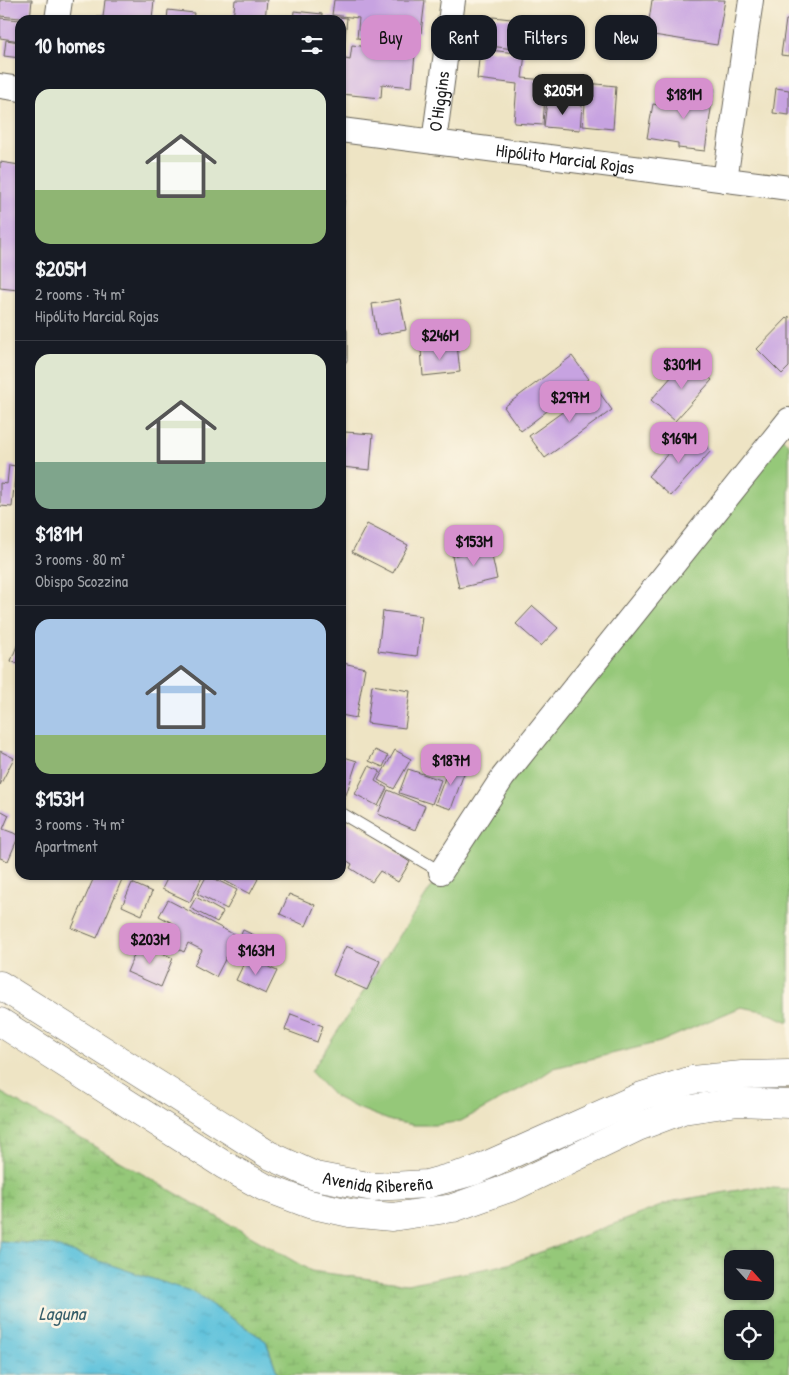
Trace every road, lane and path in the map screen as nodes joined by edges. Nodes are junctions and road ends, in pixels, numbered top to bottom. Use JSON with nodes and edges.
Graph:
{"nodes":[{"id":1,"x":60,"y":0,"type":"edge"},
{"id":2,"x":453,"y":0,"type":"edge"},
{"id":3,"x":751,"y":0,"type":"edge"},
{"id":4,"x":58,"y":15,"type":"edge"},
{"id":5,"x":0,"y":86,"type":"edge"},
{"id":6,"x":15,"y":88,"type":"edge"},
{"id":7,"x":346,"y":131,"type":"edge"},
{"id":8,"x":434,"y":142,"type":"junction"},
{"id":9,"x":725,"y":180,"type":"junction"},
{"id":10,"x":789,"y":188,"type":"edge"},
{"id":11,"x":789,"y":420,"type":"edge"},
{"id":12,"x":346,"y":816,"type":"edge"},
{"id":13,"x":441,"y":872,"type":"joint"},
{"id":14,"x":0,"y":985,"type":"edge"},
{"id":15,"x":0,"y":1022,"type":"edge"},
{"id":16,"x":789,"y":1074,"type":"edge"},
{"id":17,"x":789,"y":1104,"type":"edge"}],
"edges":[{"from":1,"to":4,"type":"street"},
{"from":2,"to":8,"type":"street","name":"O'Higgins"},
{"from":3,"to":9,"type":"street"},
{"from":5,"to":6,"type":"street"},
{"from":7,"to":8,"type":"street","name":"Hipólito Marcial Rojas"},
{"from":8,"to":9,"type":"street","name":"Hipólito Marcial Rojas"},
{"from":9,"to":10,"type":"street","name":"Hipólito Marcial Rojas"},
{"from":11,"to":13,"type":"street"},
{"from":12,"to":13,"type":"lane"},
{"from":14,"to":16,"type":"main road","name":"Avenida Ribereña"},
{"from":15,"to":17,"type":"main road","name":"Avenida Ribereña"}]}
